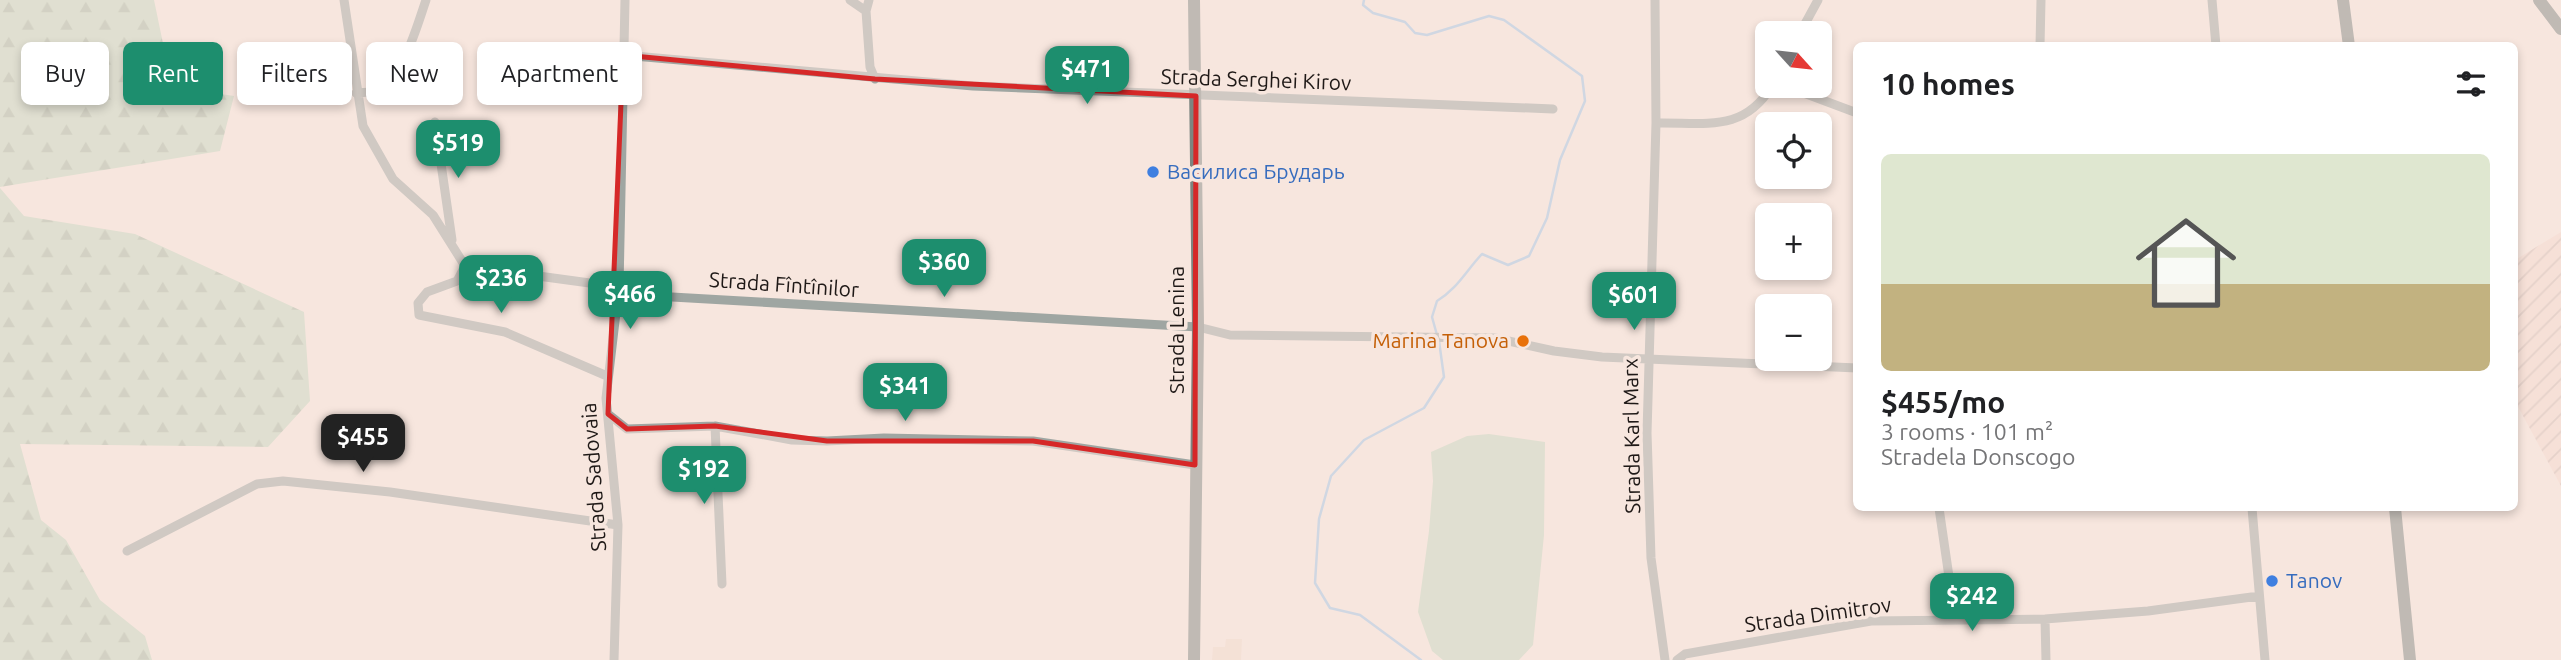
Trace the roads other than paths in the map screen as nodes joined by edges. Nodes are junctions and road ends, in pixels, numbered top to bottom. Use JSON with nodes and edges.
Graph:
{"nodes":[{"id":1,"x":344,"y":0,"type":"edge"},
{"id":2,"x":426,"y":0,"type":"edge"},
{"id":3,"x":625,"y":0,"type":"edge"},
{"id":4,"x":850,"y":0,"type":"edge"},
{"id":5,"x":869,"y":0,"type":"edge"},
{"id":6,"x":1194,"y":0,"type":"edge"},
{"id":7,"x":1655,"y":0,"type":"edge"},
{"id":8,"x":1818,"y":0,"type":"edge"},
{"id":9,"x":2041,"y":0,"type":"edge"},
{"id":10,"x":2212,"y":0,"type":"edge"},
{"id":11,"x":2343,"y":0,"type":"edge"},
{"id":12,"x":2539,"y":0,"type":"edge"},
{"id":13,"x":866,"y":10,"type":"junction"},
{"id":14,"x":1807,"y":21,"type":"edge"},
{"id":15,"x":2561,"y":29,"type":"edge"},
{"id":16,"x":624,"y":42,"type":"edge"},
{"id":17,"x":2040,"y":42,"type":"edge"},
{"id":18,"x":2216,"y":42,"type":"edge"},
{"id":19,"x":2348,"y":42,"type":"edge"},
{"id":20,"x":642,"y":57,"type":"edge"},
{"id":21,"x":874,"y":79,"type":"junction"},
{"id":22,"x":356,"y":93,"type":"junction"},
{"id":23,"x":1196,"y":96,"type":"junction"},
{"id":24,"x":1764,"y":98,"type":"edge"},
{"id":25,"x":1817,"y":98,"type":"edge"},
{"id":26,"x":623,"y":105,"type":"edge"},
{"id":27,"x":1553,"y":109,"type":"dead end"},
{"id":28,"x":1853,"y":112,"type":"edge"},
{"id":29,"x":435,"y":122,"type":"dead end"},
{"id":30,"x":1657,"y":124,"type":"junction"},
{"id":31,"x":452,"y":242,"type":"junction"},
{"id":32,"x":465,"y":266,"type":"junction"},
{"id":33,"x":619,"y":287,"type":"junction"},
{"id":34,"x":1198,"y":327,"type":"junction"},
{"id":35,"x":1648,"y":358,"type":"junction"},
{"id":36,"x":1853,"y":368,"type":"edge"},
{"id":37,"x":607,"y":376,"type":"junction"},
{"id":38,"x":608,"y":414,"type":"junction"},
{"id":39,"x":715,"y":426,"type":"junction"},
{"id":40,"x":1195,"y":466,"type":"junction"},
{"id":41,"x":1939,"y":511,"type":"edge"},
{"id":42,"x":2252,"y":511,"type":"edge"},
{"id":43,"x":2395,"y":511,"type":"edge"},
{"id":44,"x":618,"y":526,"type":"junction"},
{"id":45,"x":127,"y":551,"type":"dead end"},
{"id":46,"x":722,"y":584,"type":"dead end"},
{"id":47,"x":2259,"y":596,"type":"junction"},
{"id":48,"x":1955,"y":618,"type":"junction"},
{"id":49,"x":2045,"y":619,"type":"junction"},
{"id":50,"x":614,"y":660,"type":"edge"},
{"id":51,"x":1194,"y":660,"type":"edge"},
{"id":52,"x":1665,"y":660,"type":"edge"},
{"id":53,"x":1677,"y":660,"type":"edge"},
{"id":54,"x":2046,"y":660,"type":"edge"},
{"id":55,"x":2266,"y":660,"type":"edge"},
{"id":56,"x":2410,"y":660,"type":"edge"}],
"edges":[{"from":1,"to":22,"type":"street"},
{"from":2,"to":22,"type":"street"},
{"from":3,"to":16,"type":"street","name":"Strada Sadovaia"},
{"from":4,"to":13,"type":"street"},
{"from":5,"to":13,"type":"street"},
{"from":6,"to":23,"type":"street","name":"Strada Lenina"},
{"from":7,"to":30,"type":"street","name":"Strada Karl Marx"},
{"from":8,"to":14,"type":"street"},
{"from":9,"to":17,"type":"street"},
{"from":10,"to":18,"type":"street"},
{"from":11,"to":19,"type":"street"},
{"from":12,"to":15,"type":"street"},
{"from":13,"to":21,"type":"street"},
{"from":20,"to":21,"type":"street","name":"Strada Serghei Kirov"},
{"from":21,"to":23,"type":"street","name":"Strada Serghei Kirov"},
{"from":22,"to":31,"type":"street"},
{"from":23,"to":27,"type":"street","name":"Strada Serghei Kirov"},
{"from":23,"to":34,"type":"street","name":"Strada Lenina"},
{"from":24,"to":30,"type":"street"},
{"from":25,"to":28,"type":"street"},
{"from":26,"to":33,"type":"street","name":"Strada Sadovaia"},
{"from":29,"to":31,"type":"street"},
{"from":30,"to":35,"type":"street","name":"Strada Karl Marx"},
{"from":31,"to":32,"type":"street"},
{"from":32,"to":33,"type":"street","name":"Strada Fîntînilor"},
{"from":32,"to":37,"type":"street","name":"Strada Sadovaia"},
{"from":33,"to":34,"type":"street","name":"Strada Fîntînilor"},
{"from":33,"to":37,"type":"street","name":"Strada Sadovaia"},
{"from":34,"to":35,"type":"street","name":"Strada Fîntînilor"},
{"from":34,"to":40,"type":"street","name":"Strada Lenina"},
{"from":35,"to":36,"type":"street","name":"Strada Fîntînilor"},
{"from":35,"to":52,"type":"street","name":"Strada Karl Marx"},
{"from":37,"to":38,"type":"street","name":"Strada Sadovaia"},
{"from":38,"to":39,"type":"street"},
{"from":38,"to":44,"type":"street","name":"Strada Sadovaia"},
{"from":39,"to":40,"type":"street"},
{"from":39,"to":46,"type":"street"},
{"from":40,"to":51,"type":"street","name":"Strada Lenina"},
{"from":41,"to":48,"type":"street"},
{"from":42,"to":47,"type":"street"},
{"from":43,"to":56,"type":"street"},
{"from":44,"to":45,"type":"street"},
{"from":44,"to":50,"type":"street","name":"Strada Sadovaia"},
{"from":47,"to":49,"type":"street","name":"Strada Dimitrov"},
{"from":47,"to":55,"type":"street"},
{"from":48,"to":49,"type":"street","name":"Strada Dimitrov"},
{"from":48,"to":53,"type":"street","name":"Strada Dimitrov"},
{"from":49,"to":54,"type":"street"}]}
